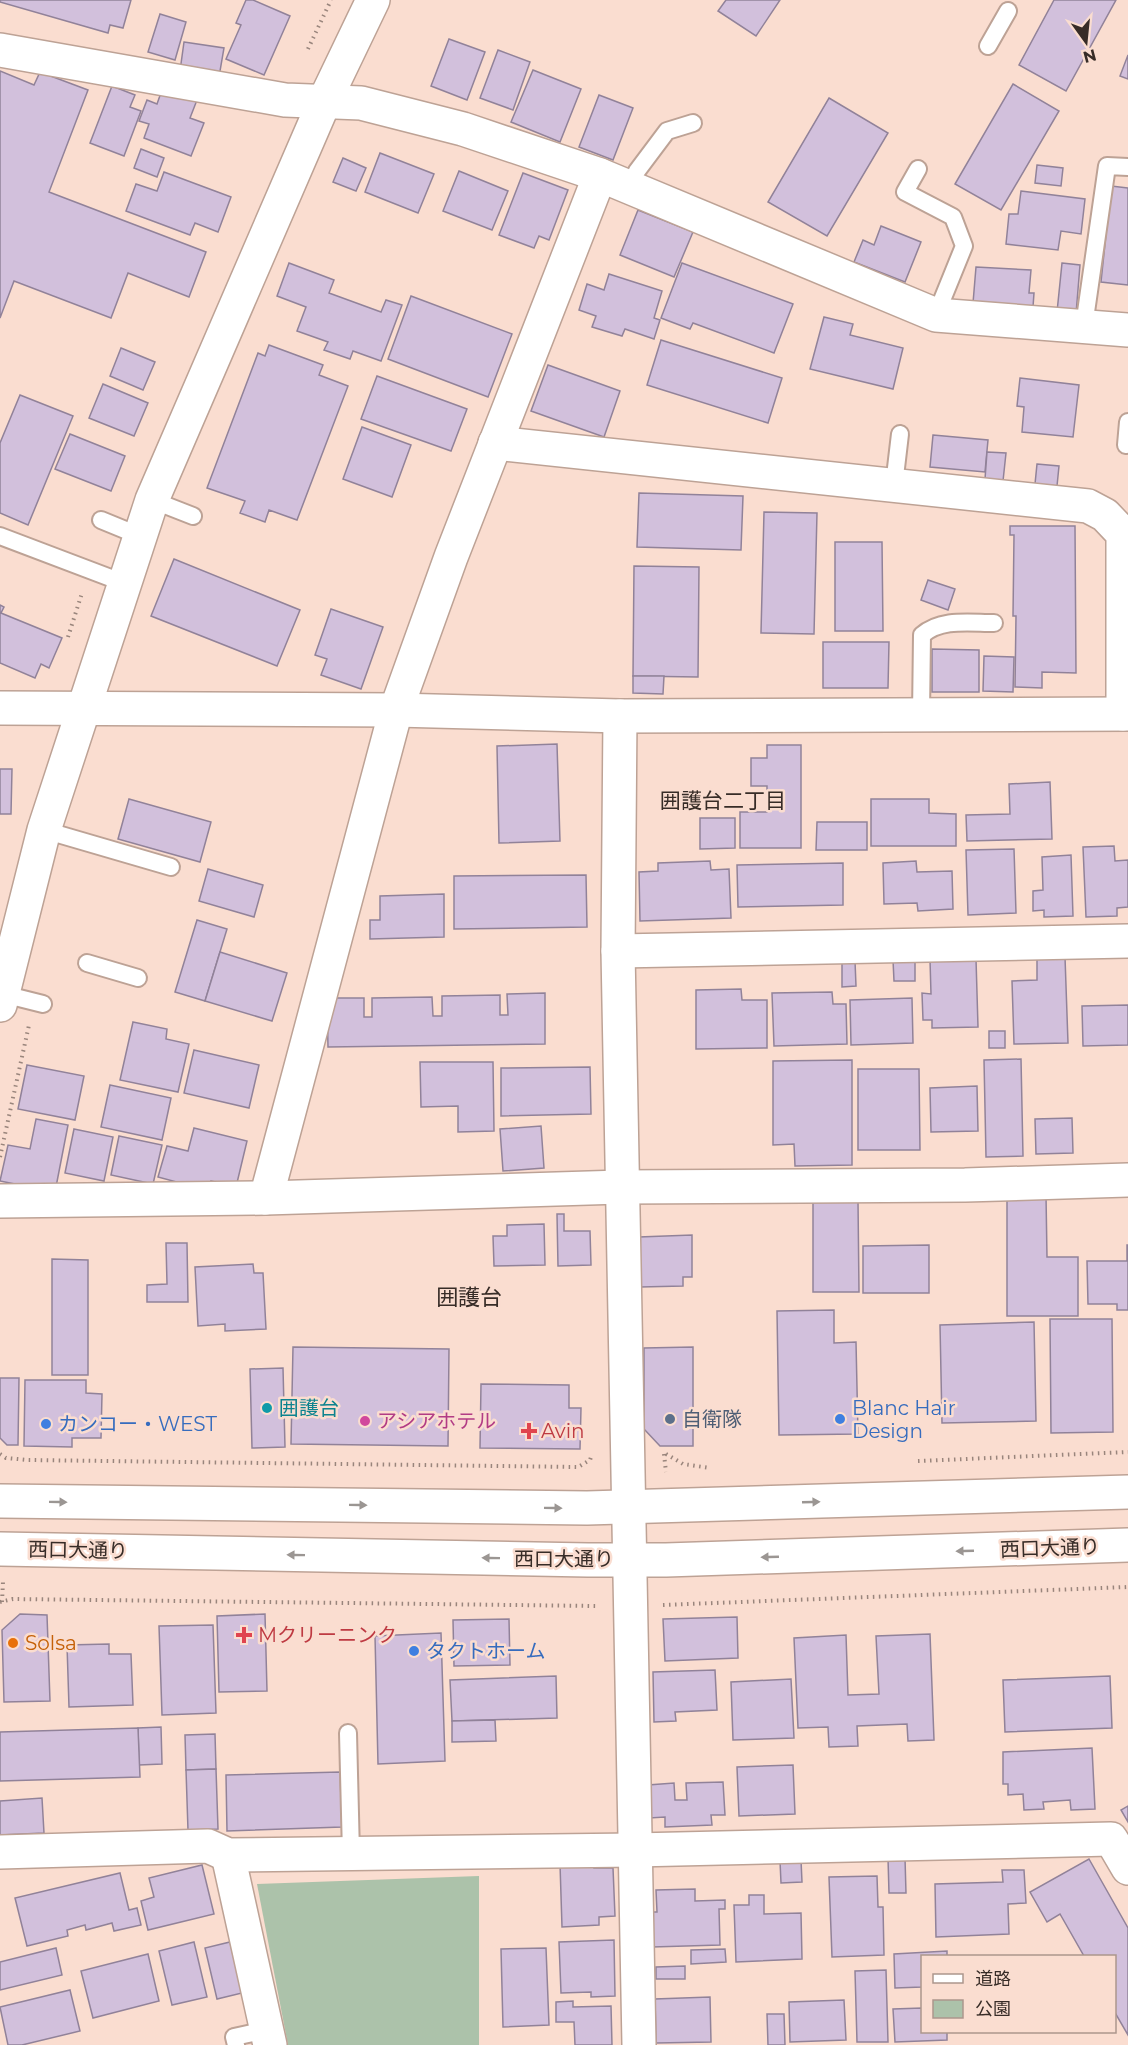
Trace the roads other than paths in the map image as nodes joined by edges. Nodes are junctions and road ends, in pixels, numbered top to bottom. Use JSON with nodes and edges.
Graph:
{"nodes":[{"id":1,"x":373,"y":0,"type":"edge"},
{"id":2,"x":1008,"y":11,"type":"dead end"},
{"id":3,"x":988,"y":46,"type":"dead end"},
{"id":4,"x":0,"y":50,"type":"edge"},
{"id":5,"x":325,"y":100,"type":"junction"},
{"id":6,"x":693,"y":123,"type":"dead end"},
{"id":7,"x":1128,"y":167,"type":"edge"},
{"id":8,"x":918,"y":169,"type":"dead end"},
{"id":9,"x":614,"y":181,"type":"junction"},
{"id":10,"x":936,"y":315,"type":"junction"},
{"id":11,"x":1084,"y":326,"type":"junction"},
{"id":12,"x":1128,"y":330,"type":"edge"},
{"id":13,"x":1128,"y":422,"type":"edge"},
{"id":14,"x":900,"y":434,"type":"dead end"},
{"id":15,"x":495,"y":443,"type":"junction"},
{"id":16,"x":1126,"y":445,"type":"dead end"},
{"id":17,"x":894,"y":485,"type":"junction"},
{"id":18,"x":152,"y":500,"type":"junction"},
{"id":19,"x":193,"y":516,"type":"dead end"},
{"id":20,"x":101,"y":520,"type":"dead end"},
{"id":21,"x":0,"y":536,"type":"edge"},
{"id":22,"x":140,"y":536,"type":"junction"},
{"id":23,"x":124,"y":584,"type":"junction"},
{"id":24,"x":994,"y":623,"type":"dead end"},
{"id":25,"x":0,"y":708,"type":"edge"},
{"id":26,"x":82,"y":710,"type":"junction"},
{"id":27,"x":396,"y":710,"type":"junction"},
{"id":28,"x":1125,"y":714,"type":"edge"},
{"id":29,"x":921,"y":715,"type":"junction"},
{"id":30,"x":620,"y":716,"type":"junction"},
{"id":31,"x":44,"y":830,"type":"junction"},
{"id":32,"x":171,"y":867,"type":"dead end"},
{"id":33,"x":1128,"y":941,"type":"edge"},
{"id":34,"x":618,"y":951,"type":"junction"},
{"id":35,"x":87,"y":963,"type":"dead end"},
{"id":36,"x":138,"y":978,"type":"dead end"},
{"id":37,"x":2,"y":1000,"type":"edge"},
{"id":38,"x":43,"y":1004,"type":"dead end"},
{"id":39,"x":1128,"y":1180,"type":"edge"},
{"id":40,"x":621,"y":1187,"type":"junction"},
{"id":41,"x":266,"y":1198,"type":"junction"},
{"id":42,"x":0,"y":1201,"type":"edge"},
{"id":43,"x":1128,"y":1492,"type":"edge"},
{"id":44,"x":0,"y":1502,"type":"edge"},
{"id":45,"x":629,"y":1507,"type":"junction"},
{"id":46,"x":1128,"y":1545,"type":"edge"},
{"id":47,"x":0,"y":1549,"type":"edge"},
{"id":48,"x":630,"y":1560,"type":"junction"},
{"id":49,"x":348,"y":1733,"type":"dead end"},
{"id":50,"x":635,"y":1850,"type":"junction"},
{"id":51,"x":0,"y":1852,"type":"edge"},
{"id":52,"x":351,"y":1854,"type":"junction"},
{"id":53,"x":228,"y":1855,"type":"junction"},
{"id":54,"x":1128,"y":1868,"type":"edge"},
{"id":55,"x":268,"y":2037,"type":"edge"},
{"id":56,"x":235,"y":2041,"type":"edge"},
{"id":57,"x":639,"y":2045,"type":"edge"}],
"edges":[{"from":1,"to":5,"type":"street"},
{"from":2,"to":3,"type":"lane"},
{"from":4,"to":5,"type":"street"},
{"from":5,"to":9,"type":"street"},
{"from":5,"to":18,"type":"street"},
{"from":6,"to":9,"type":"lane"},
{"from":7,"to":11,"type":"lane"},
{"from":8,"to":10,"type":"lane"},
{"from":9,"to":10,"type":"street"},
{"from":9,"to":15,"type":"street"},
{"from":10,"to":11,"type":"street"},
{"from":11,"to":12,"type":"street"},
{"from":13,"to":16,"type":"lane"},
{"from":14,"to":17,"type":"lane"},
{"from":15,"to":17,"type":"street"},
{"from":15,"to":27,"type":"street"},
{"from":17,"to":28,"type":"street"},
{"from":18,"to":19,"type":"lane"},
{"from":18,"to":22,"type":"street"},
{"from":20,"to":22,"type":"lane"},
{"from":21,"to":23,"type":"lane"},
{"from":22,"to":23,"type":"street"},
{"from":23,"to":26,"type":"street"},
{"from":24,"to":29,"type":"lane"},
{"from":25,"to":26,"type":"street"},
{"from":26,"to":27,"type":"street"},
{"from":26,"to":31,"type":"street"},
{"from":27,"to":30,"type":"street"},
{"from":27,"to":41,"type":"street"},
{"from":28,"to":29,"type":"street"},
{"from":29,"to":30,"type":"street"},
{"from":30,"to":34,"type":"street"},
{"from":31,"to":32,"type":"lane"},
{"from":31,"to":37,"type":"street"},
{"from":33,"to":34,"type":"street"},
{"from":34,"to":40,"type":"street"},
{"from":35,"to":36,"type":"lane"},
{"from":37,"to":38,"type":"lane"},
{"from":39,"to":40,"type":"street"},
{"from":40,"to":41,"type":"street"},
{"from":40,"to":45,"type":"street"},
{"from":41,"to":42,"type":"street"},
{"from":45,"to":43,"type":"street","one_way":true},
{"from":44,"to":45,"type":"street","one_way":true},
{"from":45,"to":48,"type":"street"},
{"from":46,"to":48,"type":"street","name":"西口大通り","one_way":true},
{"from":48,"to":47,"type":"street","name":"西口大通り","one_way":true},
{"from":48,"to":50,"type":"street"},
{"from":49,"to":52,"type":"lane"},
{"from":50,"to":52,"type":"street"},
{"from":50,"to":54,"type":"street"},
{"from":50,"to":57,"type":"street"},
{"from":51,"to":53,"type":"street"},
{"from":52,"to":53,"type":"street"},
{"from":53,"to":55,"type":"street"},
{"from":55,"to":56,"type":"lane"}]}
